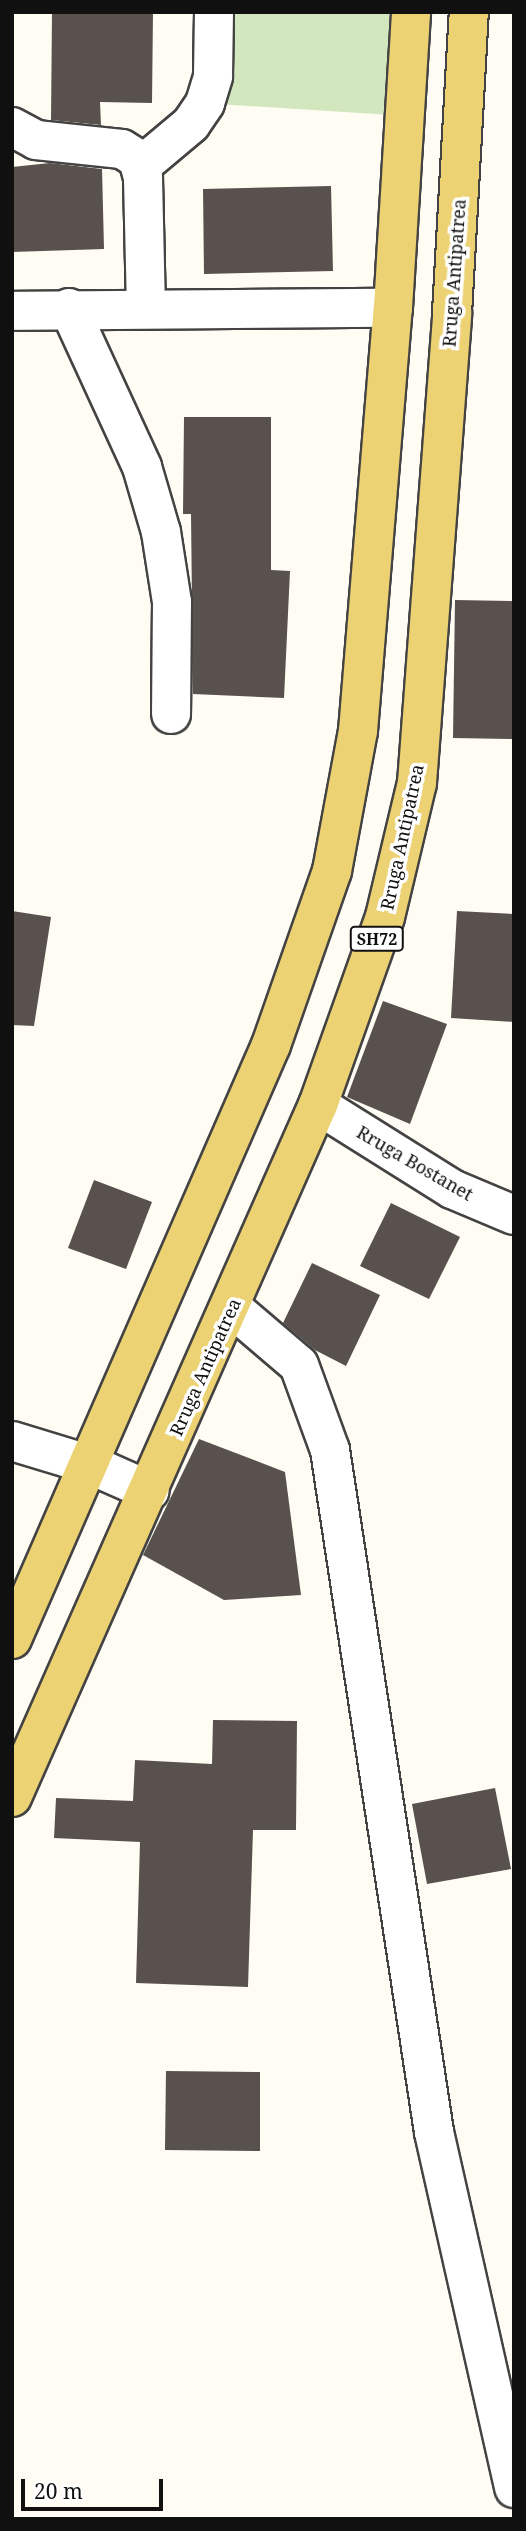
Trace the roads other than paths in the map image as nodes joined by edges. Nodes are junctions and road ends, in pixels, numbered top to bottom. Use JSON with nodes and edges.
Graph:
{"nodes":[{"id":1,"x":214,"y":12,"type":"edge"},
{"id":2,"x":411,"y":12,"type":"edge"},
{"id":3,"x":469,"y":12,"type":"edge"},
{"id":4,"x":12,"y":127,"type":"edge"},
{"id":5,"x":141,"y":166,"type":"junction"},
{"id":6,"x":69,"y":308,"type":"junction"},
{"id":7,"x":393,"y":308,"type":"junction"},
{"id":8,"x":146,"y":309,"type":"junction"},
{"id":9,"x":12,"y":311,"type":"edge"},
{"id":10,"x":171,"y":714,"type":"dead end"},
{"id":11,"x":318,"y":1105,"type":"junction"},
{"id":12,"x":514,"y":1215,"type":"edge"},
{"id":13,"x":231,"y":1307,"type":"junction"},
{"id":14,"x":12,"y":1441,"type":"edge"},
{"id":15,"x":91,"y":1465,"type":"junction"},
{"id":16,"x":150,"y":1491,"type":"junction"},
{"id":17,"x":12,"y":1639,"type":"edge"},
{"id":18,"x":12,"y":1797,"type":"edge"},
{"id":19,"x":514,"y":2488,"type":"edge"}],
"edges":[{"from":1,"to":5,"type":"street"},
{"from":2,"to":7,"type":"main road"},
{"from":3,"to":11,"type":"main road","name":"Rruga Antipatrea","number":"SH72"},
{"from":4,"to":5,"type":"street"},
{"from":5,"to":8,"type":"street"},
{"from":6,"to":8,"type":"street"},
{"from":6,"to":9,"type":"street"},
{"from":6,"to":10,"type":"street"},
{"from":7,"to":8,"type":"street"},
{"from":7,"to":15,"type":"main road"},
{"from":11,"to":12,"type":"street","name":"Rruga Bostanet"},
{"from":11,"to":13,"type":"main road","name":"Rruga Antipatrea","number":"SH72"},
{"from":13,"to":16,"type":"main road","name":"Rruga Antipatrea","number":"SH72"},
{"from":13,"to":19,"type":"street"},
{"from":14,"to":15,"type":"street"},
{"from":15,"to":16,"type":"street"},
{"from":15,"to":17,"type":"main road"},
{"from":16,"to":18,"type":"main road","name":"Rruga Antipatrea","number":"SH72"}]}
